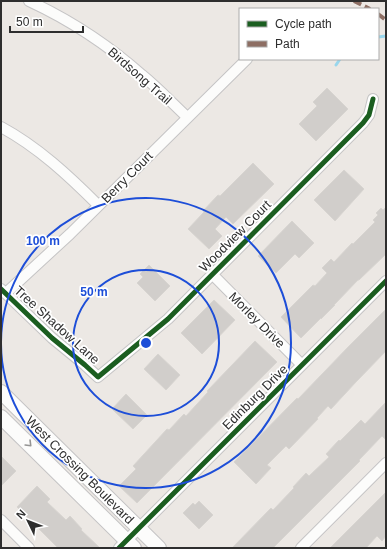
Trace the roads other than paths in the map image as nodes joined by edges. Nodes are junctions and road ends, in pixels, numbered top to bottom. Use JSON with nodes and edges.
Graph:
{"nodes":[{"id":1,"x":29,"y":1,"type":"edge"},
{"id":2,"x":245,"y":60,"type":"edge"},
{"id":3,"x":373,"y":99,"type":"dead end"},
{"id":4,"x":187,"y":118,"type":"junction"},
{"id":5,"x":1,"y":127,"type":"edge"},
{"id":6,"x":98,"y":205,"type":"junction"},
{"id":7,"x":212,"y":275,"type":"junction"},
{"id":8,"x":386,"y":281,"type":"edge"},
{"id":9,"x":3,"y":291,"type":"edge"},
{"id":10,"x":302,"y":365,"type":"junction"},
{"id":11,"x":98,"y":377,"type":"joint"},
{"id":12,"x":1,"y":392,"type":"edge"},
{"id":13,"x":1,"y":417,"type":"edge"},
{"id":14,"x":386,"y":463,"type":"edge"},
{"id":15,"x":1,"y":520,"type":"edge"},
{"id":16,"x":139,"y":528,"type":"junction"},
{"id":17,"x":127,"y":546,"type":"edge"},
{"id":18,"x":29,"y":548,"type":"edge"},
{"id":19,"x":159,"y":548,"type":"edge"},
{"id":20,"x":301,"y":548,"type":"edge"}],
"edges":[{"from":1,"to":4,"type":"street","name":"Birdsong Trail"},
{"from":2,"to":4,"type":"street","name":"Berry Court"},
{"from":3,"to":7,"type":"street","name":"Woodview Court"},
{"from":4,"to":6,"type":"street","name":"Berry Court"},
{"from":5,"to":6,"type":"street"},
{"from":6,"to":9,"type":"street","name":"Berry Court"},
{"from":7,"to":10,"type":"street","name":"Morley Drive"},
{"from":7,"to":11,"type":"street","name":"Woodview Court"},
{"from":8,"to":10,"type":"street","name":"Edinburg Drive"},
{"from":9,"to":11,"type":"street","name":"Tree Shadow Lane"},
{"from":10,"to":16,"type":"street","name":"Edinburg Drive"},
{"from":12,"to":16,"type":"street","name":"West Crossing Boulevard"},
{"from":13,"to":17,"type":"street","name":"West Crossing Boulevard","one_way":true},
{"from":14,"to":20,"type":"street"},
{"from":15,"to":18,"type":"street"},
{"from":16,"to":17,"type":"street","name":"Edinburg Drive"},
{"from":16,"to":19,"type":"street","name":"West Crossing Boulevard"}]}
